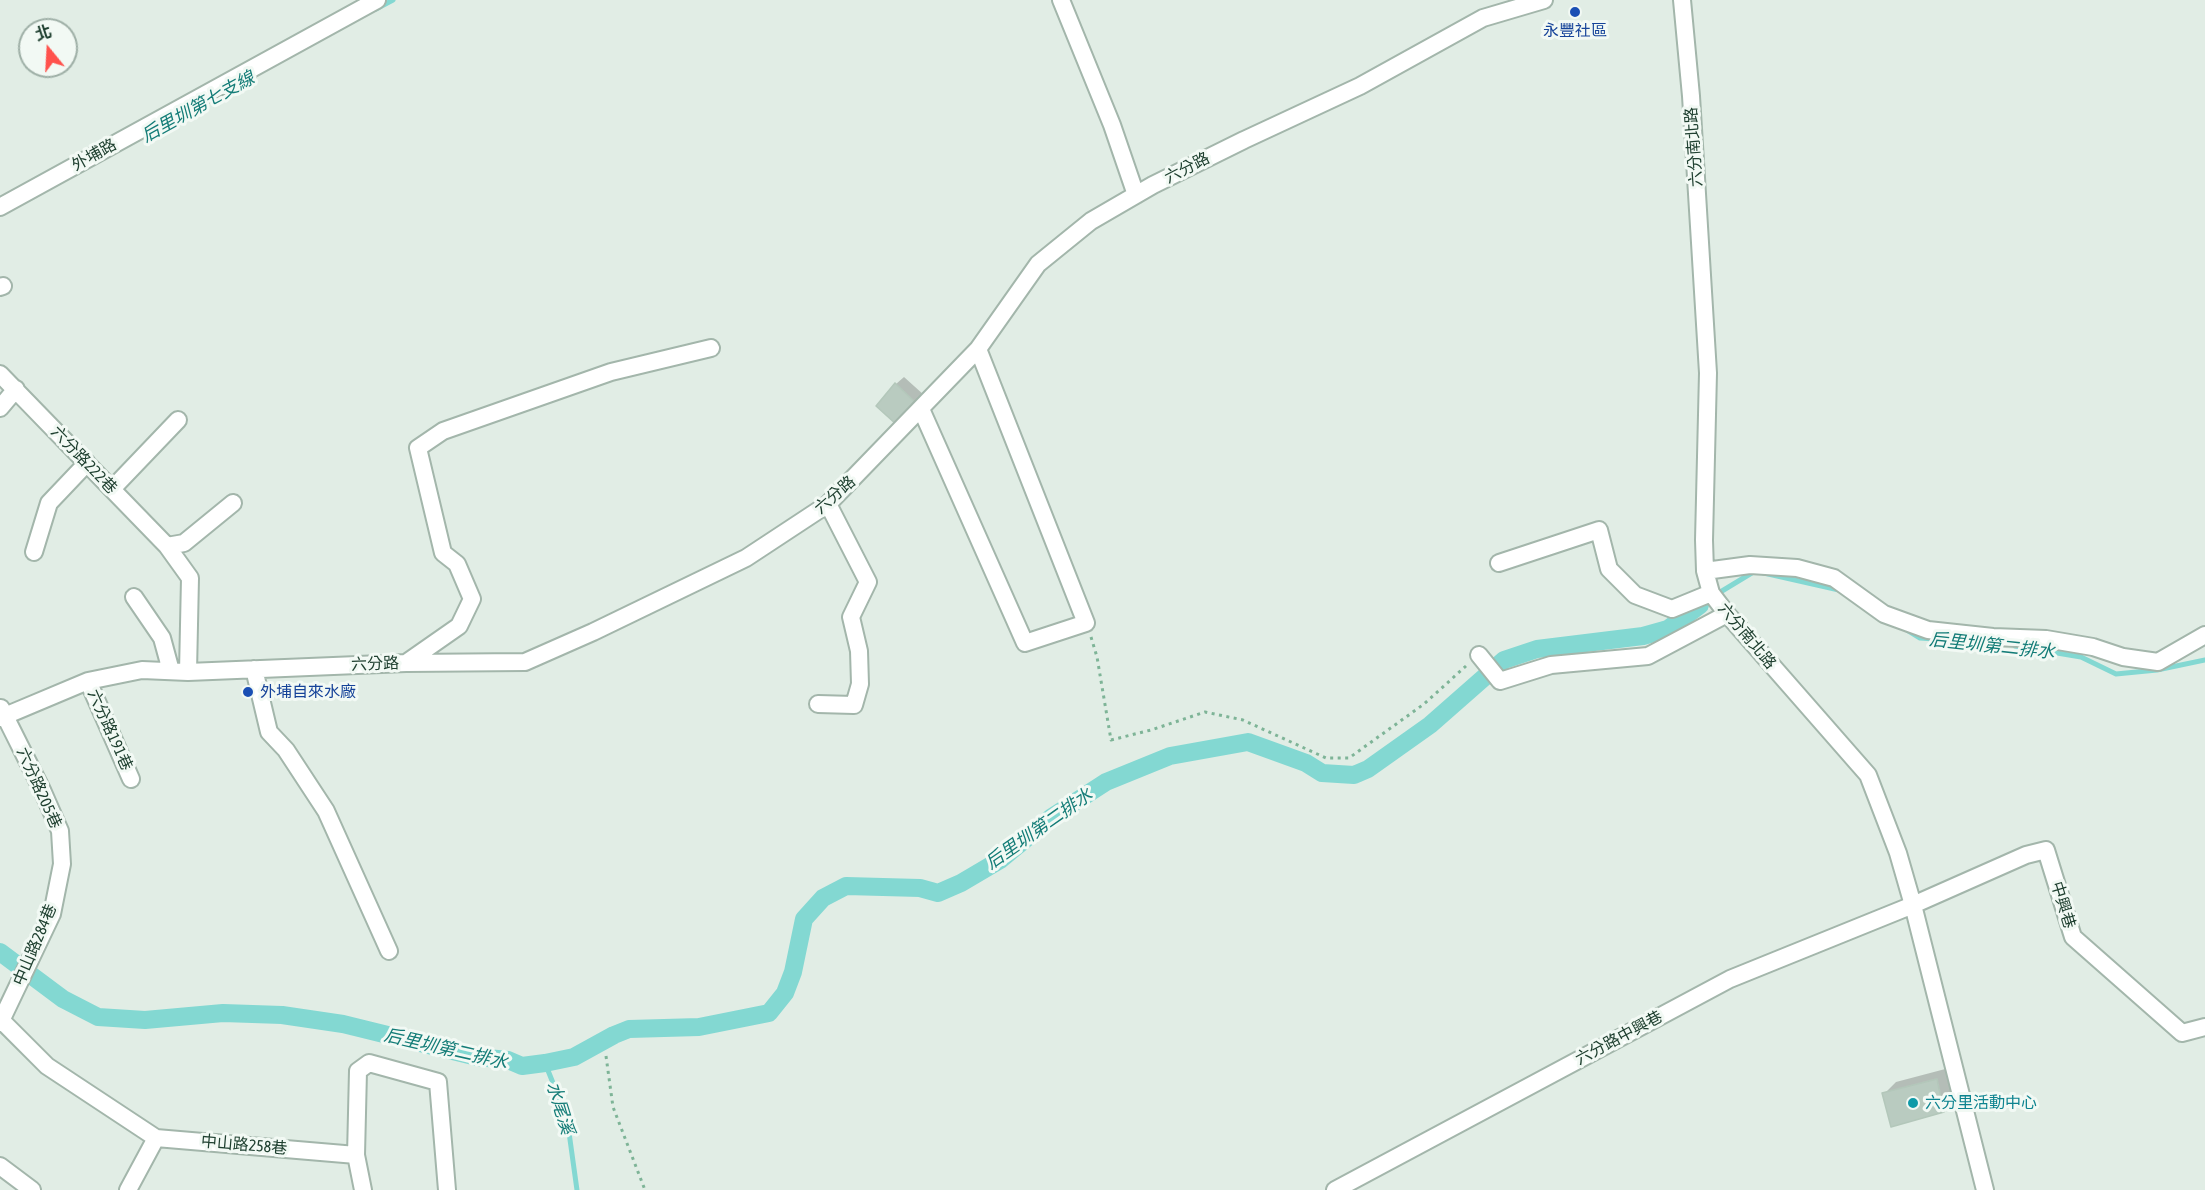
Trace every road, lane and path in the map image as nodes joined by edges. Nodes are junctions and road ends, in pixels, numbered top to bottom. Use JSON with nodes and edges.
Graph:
{"nodes":[{"id":1,"x":377,"y":0,"type":"edge"},
{"id":2,"x":1060,"y":0,"type":"edge"},
{"id":3,"x":1544,"y":0,"type":"edge"},
{"id":4,"x":1682,"y":0,"type":"edge"},
{"id":5,"x":1136,"y":195,"type":"junction"},
{"id":6,"x":0,"y":207,"type":"edge"},
{"id":7,"x":711,"y":348,"type":"dead end"},
{"id":8,"x":978,"y":349,"type":"junction"},
{"id":9,"x":0,"y":374,"type":"edge"},
{"id":10,"x":16,"y":389,"type":"junction"},
{"id":11,"x":0,"y":408,"type":"edge"},
{"id":12,"x":921,"y":409,"type":"junction"},
{"id":13,"x":178,"y":420,"type":"dead end"},
{"id":14,"x":87,"y":463,"type":"junction"},
{"id":15,"x":112,"y":489,"type":"junction"},
{"id":16,"x":233,"y":503,"type":"dead end"},
{"id":17,"x":828,"y":504,"type":"junction"},
{"id":18,"x":167,"y":546,"type":"junction"},
{"id":19,"x":34,"y":552,"type":"dead end"},
{"id":20,"x":1499,"y":563,"type":"dead end"},
{"id":21,"x":1705,"y":571,"type":"junction"},
{"id":22,"x":1711,"y":593,"type":"junction"},
{"id":23,"x":134,"y":597,"type":"dead end"},
{"id":24,"x":1727,"y":614,"type":"junction"},
{"id":25,"x":1086,"y":623,"type":"junction"},
{"id":26,"x":2205,"y":635,"type":"edge"},
{"id":27,"x":1479,"y":655,"type":"joint"},
{"id":28,"x":406,"y":663,"type":"junction"},
{"id":29,"x":254,"y":669,"type":"junction"},
{"id":30,"x":171,"y":671,"type":"junction"},
{"id":31,"x":188,"y":672,"type":"junction"},
{"id":32,"x":88,"y":681,"type":"junction"},
{"id":33,"x":818,"y":704,"type":"dead end"},
{"id":34,"x":2,"y":714,"type":"edge"},
{"id":35,"x":131,"y":779,"type":"dead end"},
{"id":36,"x":62,"y":864,"type":"joint"},
{"id":37,"x":1912,"y":905,"type":"junction"},
{"id":38,"x":389,"y":951,"type":"dead end"},
{"id":39,"x":1,"y":1022,"type":"edge"},
{"id":40,"x":2205,"y":1027,"type":"edge"},
{"id":41,"x":606,"y":1056,"type":"dead end"},
{"id":42,"x":156,"y":1138,"type":"junction"},
{"id":43,"x":356,"y":1155,"type":"junction"},
{"id":44,"x":0,"y":1167,"type":"edge"},
{"id":45,"x":32,"y":1190,"type":"edge"},
{"id":46,"x":128,"y":1190,"type":"edge"},
{"id":47,"x":363,"y":1190,"type":"edge"},
{"id":48,"x":447,"y":1190,"type":"edge"},
{"id":49,"x":645,"y":1190,"type":"edge"},
{"id":50,"x":1335,"y":1190,"type":"edge"},
{"id":51,"x":1985,"y":1190,"type":"edge"}],
"edges":[{"from":1,"to":6,"type":"street","name":"外埔路"},
{"from":2,"to":5,"type":"street"},
{"from":3,"to":5,"type":"street","name":"六分路"},
{"from":4,"to":21,"type":"street","name":"六分南北路"},
{"from":5,"to":8,"type":"street","name":"六分路"},
{"from":7,"to":28,"type":"street"},
{"from":8,"to":12,"type":"street","name":"六分路"},
{"from":8,"to":25,"type":"street"},
{"from":9,"to":10,"type":"street","name":"六分路222巷"},
{"from":10,"to":11,"type":"street"},
{"from":10,"to":14,"type":"street","name":"六分路222巷"},
{"from":12,"to":17,"type":"street","name":"六分路"},
{"from":12,"to":25,"type":"street"},
{"from":13,"to":15,"type":"street"},
{"from":14,"to":15,"type":"street","name":"六分路222巷"},
{"from":14,"to":19,"type":"street"},
{"from":15,"to":18,"type":"street","name":"六分路222巷"},
{"from":16,"to":18,"type":"street"},
{"from":17,"to":28,"type":"street","name":"六分路"},
{"from":17,"to":33,"type":"street"},
{"from":18,"to":31,"type":"street","name":"六分路222巷"},
{"from":20,"to":22,"type":"street"},
{"from":21,"to":22,"type":"street","name":"六分南北路"},
{"from":21,"to":26,"type":"street"},
{"from":22,"to":24,"type":"street","name":"六分南北路"},
{"from":23,"to":30,"type":"street"},
{"from":24,"to":27,"type":"street"},
{"from":24,"to":37,"type":"street","name":"六分南北路"},
{"from":25,"to":27,"type":"path"},
{"from":28,"to":29,"type":"street","name":"六分路"},
{"from":29,"to":31,"type":"street","name":"六分路"},
{"from":29,"to":38,"type":"street"},
{"from":30,"to":31,"type":"street","name":"六分路"},
{"from":30,"to":32,"type":"street","name":"六分路"},
{"from":32,"to":34,"type":"street","name":"六分路"},
{"from":32,"to":35,"type":"street","name":"六分路191巷"},
{"from":34,"to":36,"type":"street","name":"六分路205巷"},
{"from":36,"to":39,"type":"street","name":"中山路284巷"},
{"from":37,"to":40,"type":"street","name":"中興巷"},
{"from":37,"to":50,"type":"street","name":"六分路中興巷"},
{"from":37,"to":51,"type":"street","name":"六分南北路"},
{"from":39,"to":42,"type":"street"},
{"from":41,"to":49,"type":"path"},
{"from":42,"to":43,"type":"street","name":"中山路258巷"},
{"from":42,"to":46,"type":"street"},
{"from":43,"to":47,"type":"street"},
{"from":43,"to":48,"type":"street"},
{"from":44,"to":45,"type":"street"}]}
